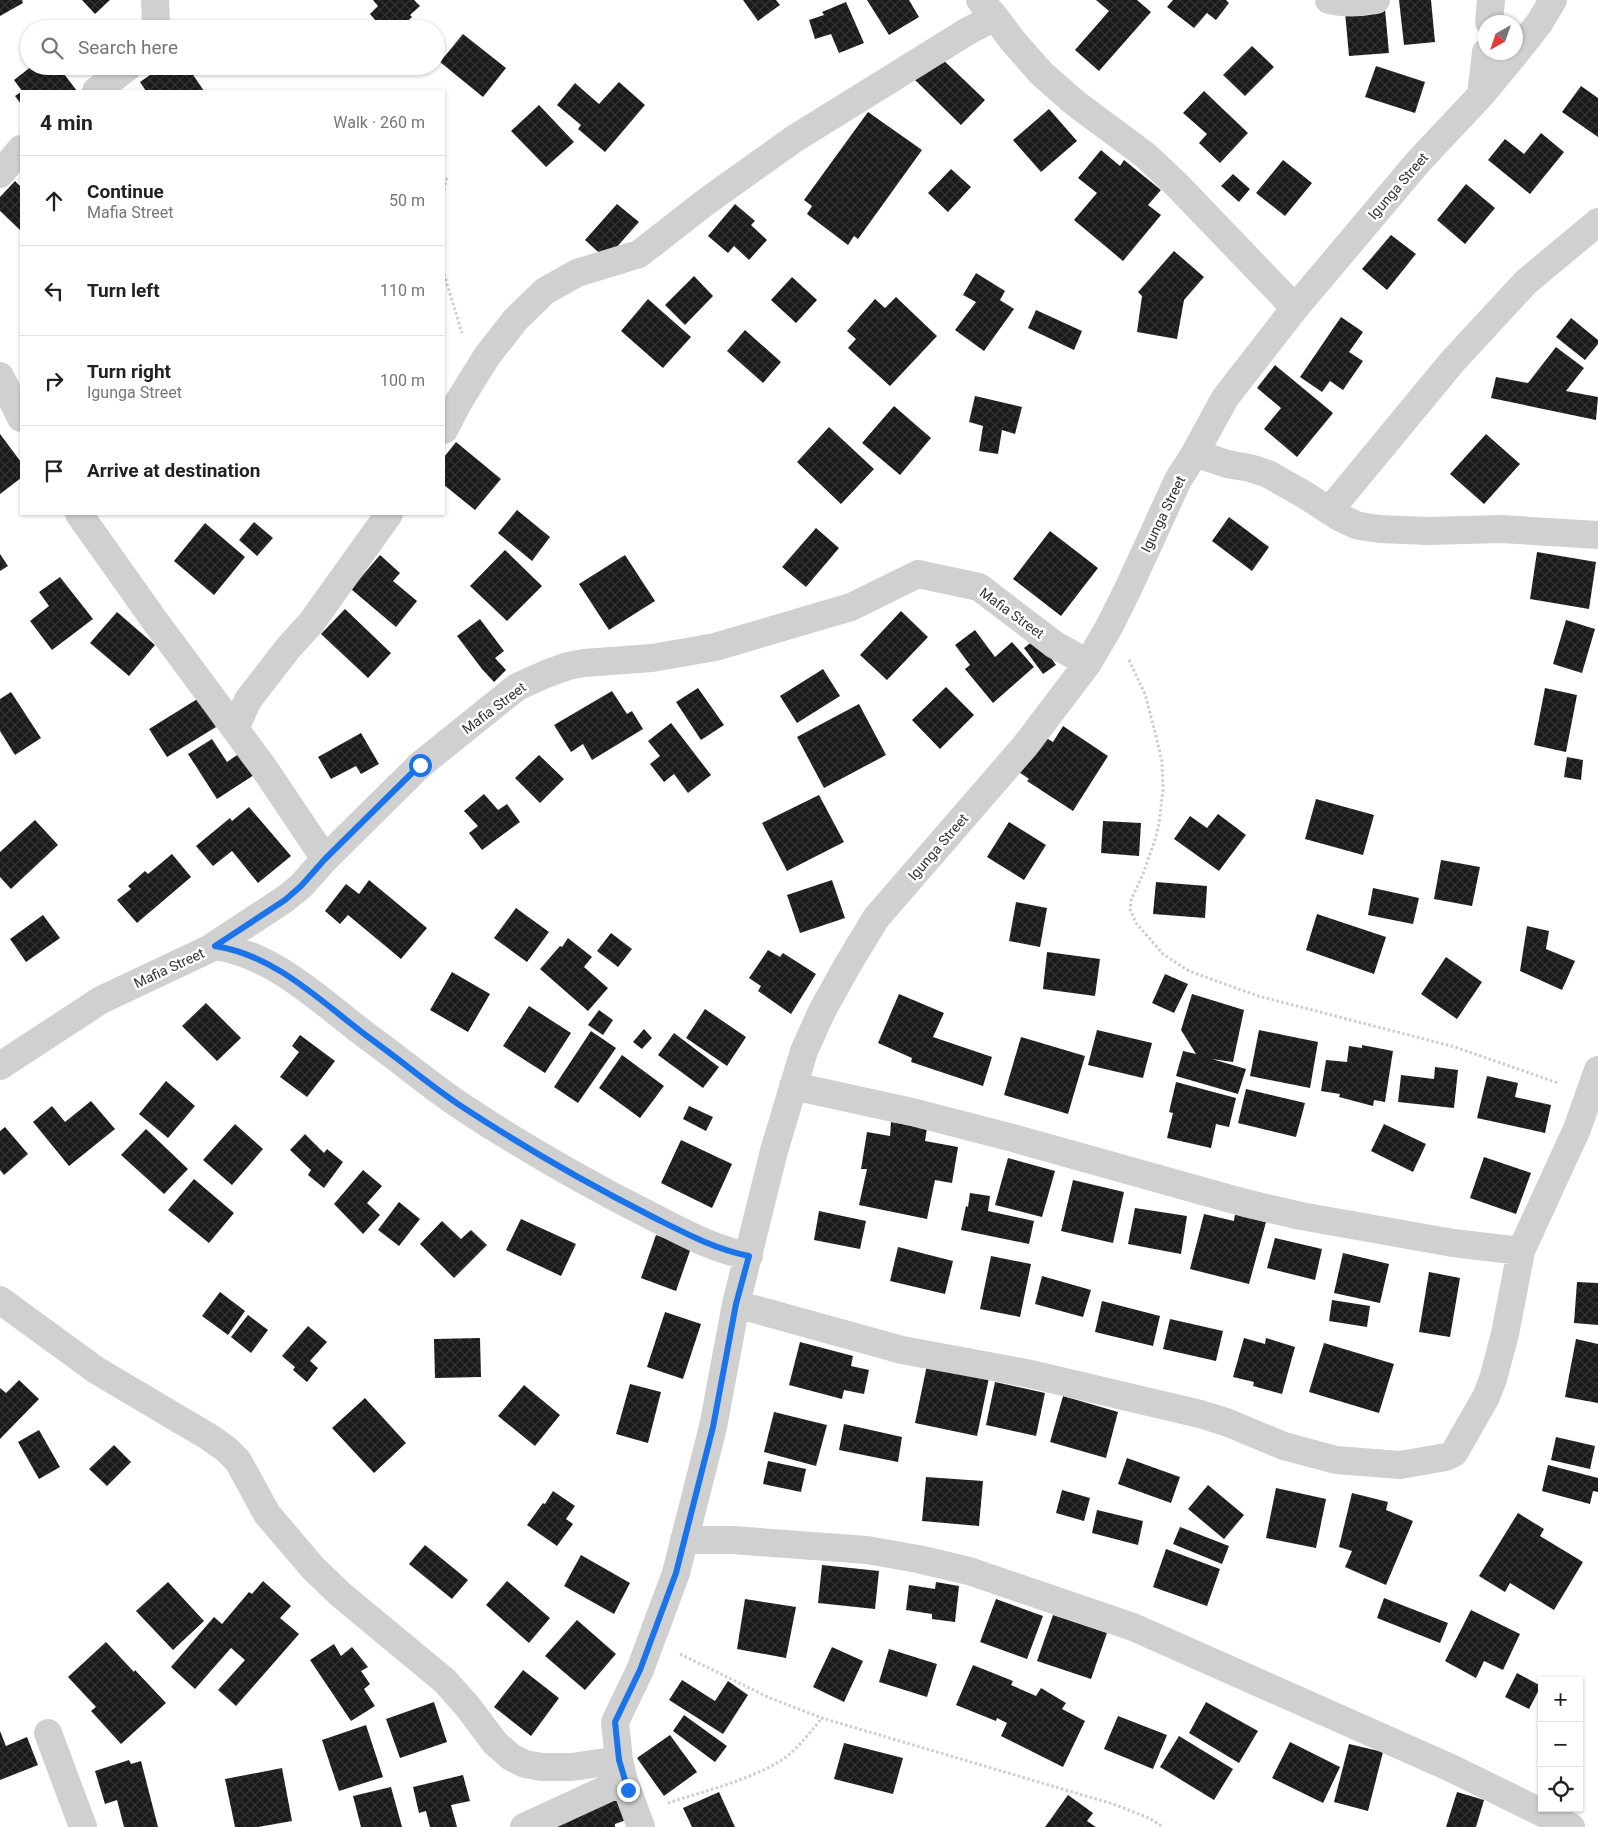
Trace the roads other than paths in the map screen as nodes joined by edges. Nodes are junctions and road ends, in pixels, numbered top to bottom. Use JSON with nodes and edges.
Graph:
{"nodes":[{"id":1,"x":155,"y":0,"type":"edge"},
{"id":2,"x":1329,"y":0,"type":"edge"},
{"id":3,"x":1376,"y":0,"type":"edge"},
{"id":4,"x":1491,"y":0,"type":"edge"},
{"id":5,"x":1575,"y":0,"type":"edge"},
{"id":6,"x":987,"y":8,"type":"edge"},
{"id":7,"x":1546,"y":11,"type":"edge"},
{"id":8,"x":1490,"y":15,"type":"edge"},
{"id":9,"x":156,"y":20,"type":"edge"},
{"id":10,"x":1485,"y":60,"type":"edge"},
{"id":11,"x":117,"y":75,"type":"edge"},
{"id":12,"x":97,"y":90,"type":"edge"},
{"id":13,"x":1481,"y":95,"type":"junction"},
{"id":14,"x":20,"y":150,"type":"edge"},
{"id":15,"x":0,"y":174,"type":"edge"},
{"id":16,"x":1598,"y":222,"type":"edge"},
{"id":17,"x":1295,"y":308,"type":"junction"},
{"id":18,"x":0,"y":376,"type":"edge"},
{"id":19,"x":20,"y":416,"type":"edge"},
{"id":20,"x":445,"y":428,"type":"edge"},
{"id":21,"x":1195,"y":453,"type":"junction"},
{"id":22,"x":1329,"y":511,"type":"junction"},
{"id":23,"x":80,"y":515,"type":"edge"},
{"id":24,"x":388,"y":515,"type":"edge"},
{"id":25,"x":1598,"y":535,"type":"edge"},
{"id":26,"x":1088,"y":663,"type":"junction"},
{"id":27,"x":235,"y":729,"type":"junction"},
{"id":28,"x":325,"y":859,"type":"junction"},
{"id":29,"x":215,"y":946,"type":"junction"},
{"id":30,"x":0,"y":1066,"type":"edge"},
{"id":31,"x":1598,"y":1070,"type":"edge"},
{"id":32,"x":793,"y":1086,"type":"junction"},
{"id":33,"x":1522,"y":1251,"type":"junction"},
{"id":34,"x":749,"y":1256,"type":"junction"},
{"id":35,"x":0,"y":1300,"type":"edge"},
{"id":36,"x":736,"y":1304,"type":"junction"},
{"id":37,"x":684,"y":1540,"type":"junction"},
{"id":38,"x":48,"y":1733,"type":"dead end"},
{"id":39,"x":622,"y":1771,"type":"junction"},
{"id":40,"x":639,"y":1821,"type":"edge"},
{"id":41,"x":83,"y":1827,"type":"edge"},
{"id":42,"x":524,"y":1827,"type":"edge"},
{"id":43,"x":1571,"y":1827,"type":"edge"}],
"edges":[{"from":1,"to":9,"type":"street"},
{"from":2,"to":3,"type":"street"},
{"from":4,"to":8,"type":"street"},
{"from":5,"to":7,"type":"street","name":"Igunga Street"},
{"from":6,"to":17,"type":"street"},
{"from":6,"to":20,"type":"street"},
{"from":7,"to":13,"type":"street","name":"Igunga Street"},
{"from":10,"to":13,"type":"street"},
{"from":11,"to":12,"type":"street"},
{"from":13,"to":17,"type":"street","name":"Igunga Street"},
{"from":14,"to":15,"type":"street"},
{"from":16,"to":22,"type":"street"},
{"from":17,"to":21,"type":"street","name":"Igunga Street"},
{"from":18,"to":19,"type":"street"},
{"from":21,"to":22,"type":"street"},
{"from":21,"to":26,"type":"street","name":"Igunga Street"},
{"from":22,"to":25,"type":"street"},
{"from":23,"to":27,"type":"street"},
{"from":24,"to":27,"type":"street"},
{"from":26,"to":28,"type":"street","name":"Mafia Street"},
{"from":26,"to":32,"type":"street","name":"Igunga Street"},
{"from":27,"to":28,"type":"street"},
{"from":28,"to":29,"type":"street","name":"Mafia Street"},
{"from":29,"to":30,"type":"street","name":"Mafia Street"},
{"from":29,"to":34,"type":"street"},
{"from":31,"to":33,"type":"street"},
{"from":32,"to":33,"type":"street"},
{"from":32,"to":34,"type":"street","name":"Igunga Street"},
{"from":33,"to":36,"type":"street"},
{"from":34,"to":36,"type":"street","name":"Igunga Street"},
{"from":35,"to":39,"type":"street"},
{"from":36,"to":37,"type":"street","name":"Igunga Street"},
{"from":37,"to":39,"type":"street","name":"Igunga Street"},
{"from":37,"to":43,"type":"street"},
{"from":38,"to":41,"type":"street"},
{"from":39,"to":40,"type":"street","name":"Igunga Street"},
{"from":39,"to":42,"type":"street"}]}
